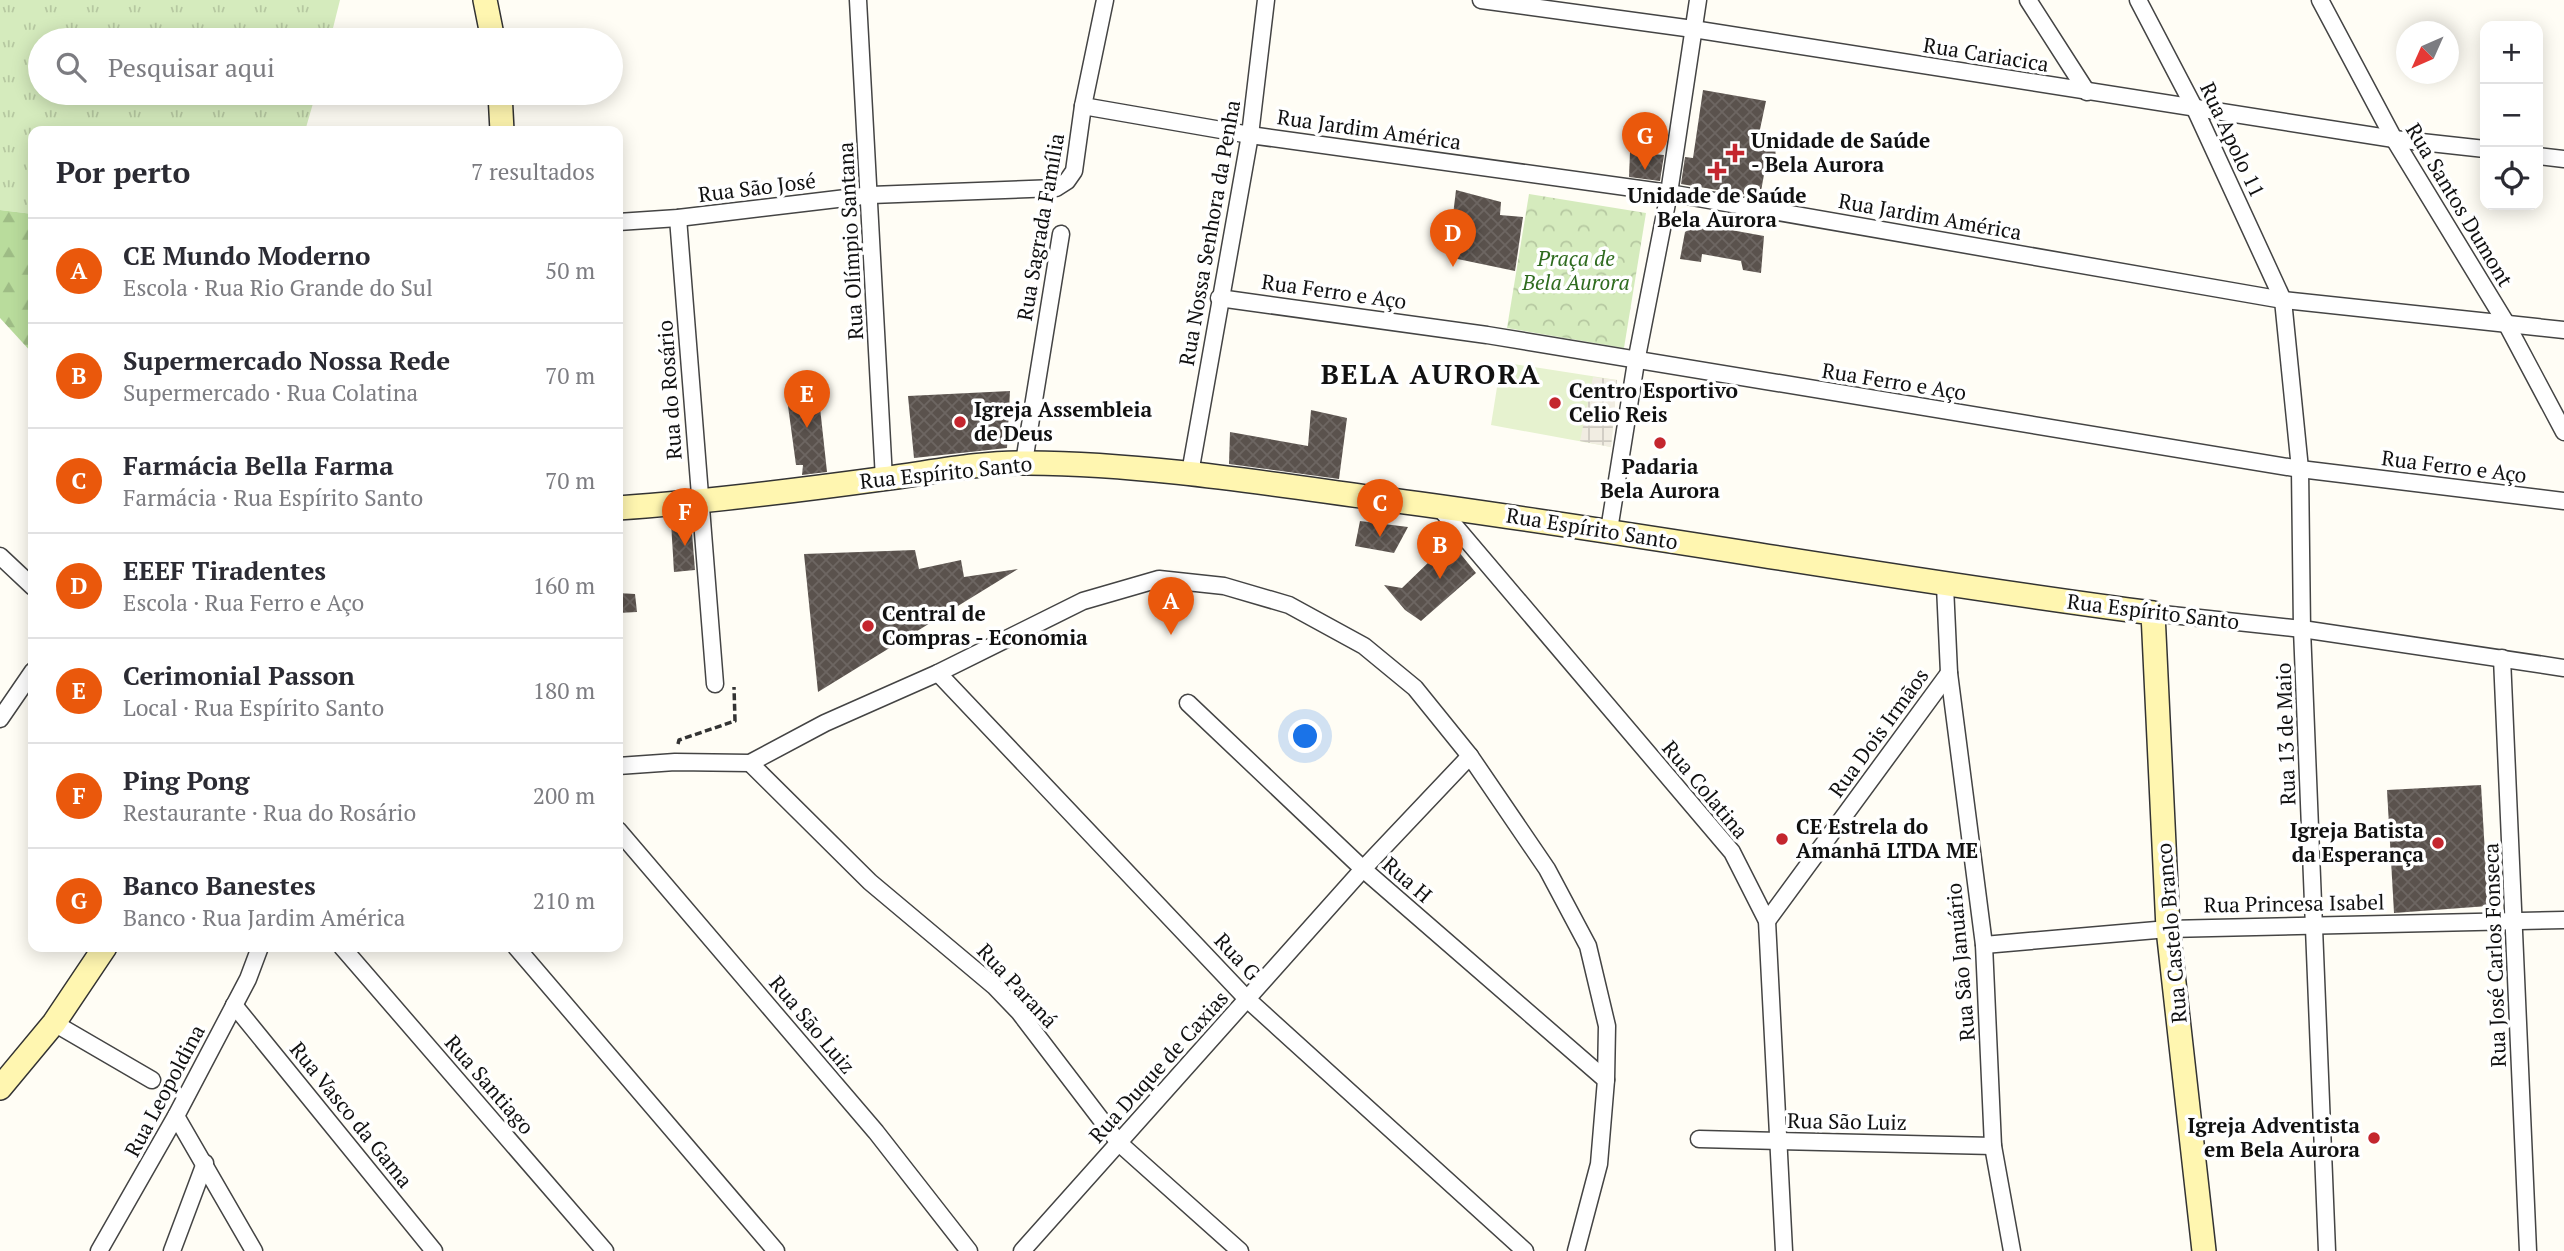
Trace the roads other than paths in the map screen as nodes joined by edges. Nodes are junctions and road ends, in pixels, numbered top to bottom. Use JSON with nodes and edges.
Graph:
{"nodes":[{"id":1,"x":485,"y":0,"type":"edge"},
{"id":2,"x":859,"y":0,"type":"edge"},
{"id":3,"x":1105,"y":0,"type":"edge"},
{"id":4,"x":1266,"y":0,"type":"edge"},
{"id":5,"x":1481,"y":0,"type":"edge"},
{"id":6,"x":1698,"y":0,"type":"edge"},
{"id":7,"x":2028,"y":0,"type":"edge"},
{"id":8,"x":2137,"y":0,"type":"edge"},
{"id":9,"x":2320,"y":0,"type":"edge"},
{"id":10,"x":491,"y":28,"type":"edge"},
{"id":11,"x":1693,"y":29,"type":"junction"},
{"id":12,"x":2087,"y":92,"type":"junction"},
{"id":13,"x":501,"y":105,"type":"edge"},
{"id":14,"x":1083,"y":106,"type":"junction"},
{"id":15,"x":2196,"y":109,"type":"junction"},
{"id":16,"x":502,"y":126,"type":"edge"},
{"id":17,"x":1250,"y":135,"type":"junction"},
{"id":18,"x":2394,"y":139,"type":"junction"},
{"id":19,"x":2480,"y":148,"type":"edge"},
{"id":20,"x":2543,"y":157,"type":"edge"},
{"id":21,"x":2564,"y":159,"type":"edge"},
{"id":22,"x":1067,"y":181,"type":"joint"},
{"id":23,"x":1669,"y":193,"type":"junction"},
{"id":24,"x":871,"y":195,"type":"junction"},
{"id":25,"x":678,"y":218,"type":"junction"},
{"id":26,"x":623,"y":222,"type":"edge"},
{"id":27,"x":1061,"y":234,"type":"dead end"},
{"id":28,"x":1219,"y":298,"type":"junction"},
{"id":29,"x":2283,"y":300,"type":"junction"},
{"id":30,"x":2506,"y":323,"type":"junction"},
{"id":31,"x":2564,"y":330,"type":"edge"},
{"id":32,"x":1636,"y":362,"type":"junction"},
{"id":33,"x":2564,"y":432,"type":"edge"},
{"id":34,"x":1024,"y":462,"type":"junction"},
{"id":35,"x":2300,"y":469,"type":"junction"},
{"id":36,"x":1190,"y":473,"type":"junction"},
{"id":37,"x":884,"y":479,"type":"junction"},
{"id":38,"x":2564,"y":501,"type":"edge"},
{"id":39,"x":699,"y":502,"type":"junction"},
{"id":40,"x":1438,"y":506,"type":"junction"},
{"id":41,"x":623,"y":508,"type":"edge"},
{"id":42,"x":1609,"y":530,"type":"junction"},
{"id":43,"x":0,"y":556,"type":"edge"},
{"id":44,"x":28,"y":582,"type":"edge"},
{"id":45,"x":1944,"y":586,"type":"junction"},
{"id":46,"x":2153,"y":613,"type":"junction"},
{"id":47,"x":2302,"y":629,"type":"junction"},
{"id":48,"x":2502,"y":658,"type":"junction"},
{"id":49,"x":2564,"y":668,"type":"edge"},
{"id":50,"x":938,"y":673,"type":"junction"},
{"id":51,"x":1949,"y":673,"type":"junction"},
{"id":52,"x":28,"y":678,"type":"edge"},
{"id":53,"x":715,"y":684,"type":"dead end"},
{"id":54,"x":1188,"y":703,"type":"dead end"},
{"id":55,"x":0,"y":719,"type":"edge"},
{"id":56,"x":1470,"y":756,"type":"junction"},
{"id":57,"x":750,"y":763,"type":"junction"},
{"id":58,"x":623,"y":766,"type":"edge"},
{"id":59,"x":623,"y":836,"type":"edge"},
{"id":60,"x":1363,"y":869,"type":"junction"},
{"id":61,"x":2564,"y":920,"type":"edge"},
{"id":62,"x":1767,"y":921,"type":"junction"},
{"id":63,"x":2516,"y":922,"type":"junction"},
{"id":64,"x":2314,"y":924,"type":"junction"},
{"id":65,"x":2168,"y":929,"type":"junction"},
{"id":66,"x":1984,"y":945,"type":"junction"},
{"id":67,"x":102,"y":952,"type":"edge"},
{"id":68,"x":258,"y":952,"type":"edge"},
{"id":69,"x":346,"y":952,"type":"edge"},
{"id":70,"x":520,"y":952,"type":"edge"},
{"id":71,"x":1247,"y":999,"type":"junction"},
{"id":72,"x":234,"y":1005,"type":"junction"},
{"id":73,"x":54,"y":1023,"type":"junction"},
{"id":74,"x":152,"y":1080,"type":"dead end"},
{"id":75,"x":1606,"y":1080,"type":"junction"},
{"id":76,"x":0,"y":1088,"type":"edge"},
{"id":77,"x":176,"y":1116,"type":"junction"},
{"id":78,"x":1699,"y":1139,"type":"dead end"},
{"id":79,"x":1777,"y":1142,"type":"junction"},
{"id":80,"x":1119,"y":1143,"type":"junction"},
{"id":81,"x":1993,"y":1146,"type":"junction"},
{"id":82,"x":205,"y":1163,"type":"junction"},
{"id":83,"x":99,"y":1251,"type":"edge"},
{"id":84,"x":172,"y":1251,"type":"edge"},
{"id":85,"x":254,"y":1251,"type":"edge"},
{"id":86,"x":434,"y":1251,"type":"edge"},
{"id":87,"x":605,"y":1251,"type":"edge"},
{"id":88,"x":776,"y":1251,"type":"edge"},
{"id":89,"x":969,"y":1251,"type":"edge"},
{"id":90,"x":1022,"y":1251,"type":"edge"},
{"id":91,"x":1240,"y":1251,"type":"edge"},
{"id":92,"x":1525,"y":1251,"type":"edge"},
{"id":93,"x":1576,"y":1251,"type":"edge"},
{"id":94,"x":1784,"y":1251,"type":"edge"},
{"id":95,"x":2012,"y":1251,"type":"edge"},
{"id":96,"x":2204,"y":1251,"type":"edge"},
{"id":97,"x":2327,"y":1251,"type":"edge"},
{"id":98,"x":2528,"y":1251,"type":"edge"}],
"edges":[{"from":1,"to":10,"type":"street"},
{"from":2,"to":24,"type":"street","name":"Rua Olímpio Santana"},
{"from":3,"to":14,"type":"street","name":"Rua Sagrada Família"},
{"from":4,"to":17,"type":"street","name":"Rua Nossa Senhora da Penha"},
{"from":5,"to":11,"type":"street","name":"Rua Cariacica"},
{"from":6,"to":11,"type":"street"},
{"from":7,"to":12,"type":"street"},
{"from":8,"to":15,"type":"street","name":"Rua Apolo 11"},
{"from":9,"to":18,"type":"street","name":"Rua Santos Dumont"},
{"from":11,"to":12,"type":"street","name":"Rua Cariacica"},
{"from":11,"to":23,"type":"street"},
{"from":12,"to":15,"type":"street","name":"Rua Cariacica"},
{"from":13,"to":16,"type":"street"},
{"from":14,"to":17,"type":"street","name":"Rua Jardim América"},
{"from":14,"to":22,"type":"street","name":"Rua Sagrada Família"},
{"from":15,"to":18,"type":"street","name":"Rua Cariacica"},
{"from":15,"to":29,"type":"street","name":"Rua Apolo 11"},
{"from":17,"to":23,"type":"street","name":"Rua Jardim América"},
{"from":17,"to":28,"type":"street","name":"Rua Nossa Senhora da Penha"},
{"from":18,"to":19,"type":"street","name":"Rua Cariacica"},
{"from":18,"to":30,"type":"street","name":"Rua Santos Dumont"},
{"from":20,"to":21,"type":"street"},
{"from":22,"to":24,"type":"street","name":"Rua São José"},
{"from":23,"to":29,"type":"street","name":"Rua Jardim América"},
{"from":23,"to":32,"type":"street"},
{"from":24,"to":25,"type":"street","name":"Rua São José"},
{"from":24,"to":37,"type":"street","name":"Rua Olímpio Santana"},
{"from":25,"to":26,"type":"street","name":"Rua São José"},
{"from":25,"to":39,"type":"street","name":"Rua do Rosário"},
{"from":27,"to":34,"type":"street","name":"Rua Sagrada Família"},
{"from":28,"to":32,"type":"street","name":"Rua Ferro e Aço"},
{"from":28,"to":36,"type":"street","name":"Rua Nossa Senhora da Penha"},
{"from":29,"to":30,"type":"street","name":"Rua Jardim América"},
{"from":29,"to":35,"type":"street","name":"Rua 13 de Maio"},
{"from":30,"to":31,"type":"street","name":"Rua Jardim América"},
{"from":30,"to":33,"type":"street","name":"Rua Santos Dumont"},
{"from":32,"to":35,"type":"street","name":"Rua Ferro e Aço"},
{"from":32,"to":42,"type":"street"},
{"from":34,"to":36,"type":"street","name":"Rua Espírito Santo"},
{"from":34,"to":37,"type":"street","name":"Rua Espírito Santo"},
{"from":35,"to":38,"type":"street","name":"Rua Ferro e Aço"},
{"from":35,"to":47,"type":"street","name":"Rua 13 de Maio"},
{"from":36,"to":40,"type":"street","name":"Rua Espírito Santo"},
{"from":37,"to":39,"type":"street","name":"Rua Espírito Santo"},
{"from":39,"to":41,"type":"street","name":"Rua Espírito Santo"},
{"from":39,"to":53,"type":"street","name":"Rua do Rosário"},
{"from":40,"to":42,"type":"street","name":"Rua Espírito Santo"},
{"from":40,"to":62,"type":"street","name":"Rua Colatina"},
{"from":42,"to":45,"type":"street","name":"Rua Espírito Santo"},
{"from":43,"to":44,"type":"street"},
{"from":45,"to":46,"type":"street","name":"Rua Espírito Santo"},
{"from":45,"to":51,"type":"street","name":"Rua São Januário"},
{"from":46,"to":47,"type":"street","name":"Rua Espírito Santo"},
{"from":46,"to":65,"type":"street","name":"Rua Castelo Branco"},
{"from":47,"to":48,"type":"street","name":"Rua Espírito Santo"},
{"from":47,"to":64,"type":"street","name":"Rua 13 de Maio"},
{"from":48,"to":49,"type":"street","name":"Rua Espírito Santo"},
{"from":48,"to":63,"type":"street","name":"Rua José Carlos Fonseca"},
{"from":50,"to":56,"type":"street"},
{"from":50,"to":57,"type":"street"},
{"from":50,"to":71,"type":"street","name":"Rua G"},
{"from":51,"to":62,"type":"street","name":"Rua Dois Irmãos"},
{"from":51,"to":66,"type":"street","name":"Rua São Januário"},
{"from":52,"to":55,"type":"street"},
{"from":54,"to":60,"type":"street","name":"Rua H"},
{"from":56,"to":60,"type":"street","name":"Rua Duque de Caxias"},
{"from":56,"to":75,"type":"street"},
{"from":57,"to":58,"type":"street"},
{"from":57,"to":80,"type":"street","name":"Rua Paraná"},
{"from":59,"to":89,"type":"street","name":"Rua São Luiz"},
{"from":60,"to":71,"type":"street","name":"Rua Duque de Caxias"},
{"from":60,"to":75,"type":"street","name":"Rua H"},
{"from":61,"to":63,"type":"street","name":"Rua Princesa Isabel"},
{"from":62,"to":79,"type":"street","name":"Rua Colatina"},
{"from":63,"to":64,"type":"street","name":"Rua Princesa Isabel"},
{"from":63,"to":98,"type":"street","name":"Rua José Carlos Fonseca"},
{"from":64,"to":65,"type":"street","name":"Rua Princesa Isabel"},
{"from":64,"to":97,"type":"street","name":"Rua 13 de Maio"},
{"from":65,"to":66,"type":"street","name":"Rua Princesa Isabel"},
{"from":65,"to":96,"type":"street","name":"Rua Castelo Branco"},
{"from":66,"to":81,"type":"street","name":"Rua São Januário"},
{"from":67,"to":73,"type":"street"},
{"from":68,"to":72,"type":"street","name":"Rua Leopoldina"},
{"from":69,"to":87,"type":"street","name":"Rua Santiago"},
{"from":70,"to":88,"type":"street"},
{"from":71,"to":80,"type":"street","name":"Rua Duque de Caxias"},
{"from":71,"to":92,"type":"street","name":"Rua G"},
{"from":72,"to":77,"type":"street","name":"Rua Leopoldina"},
{"from":72,"to":86,"type":"street","name":"Rua Vasco da Gama"},
{"from":73,"to":74,"type":"street"},
{"from":73,"to":76,"type":"street"},
{"from":75,"to":93,"type":"street"},
{"from":77,"to":82,"type":"street"},
{"from":77,"to":83,"type":"street","name":"Rua Leopoldina"},
{"from":78,"to":79,"type":"street","name":"Rua São Luiz"},
{"from":79,"to":81,"type":"street","name":"Rua São Luiz"},
{"from":79,"to":94,"type":"street","name":"Rua Colatina"},
{"from":80,"to":90,"type":"street","name":"Rua Duque de Caxias"},
{"from":80,"to":91,"type":"street","name":"Rua Paraná"},
{"from":81,"to":95,"type":"street","name":"Rua São Januário"},
{"from":82,"to":84,"type":"street"},
{"from":82,"to":85,"type":"street"}]}
